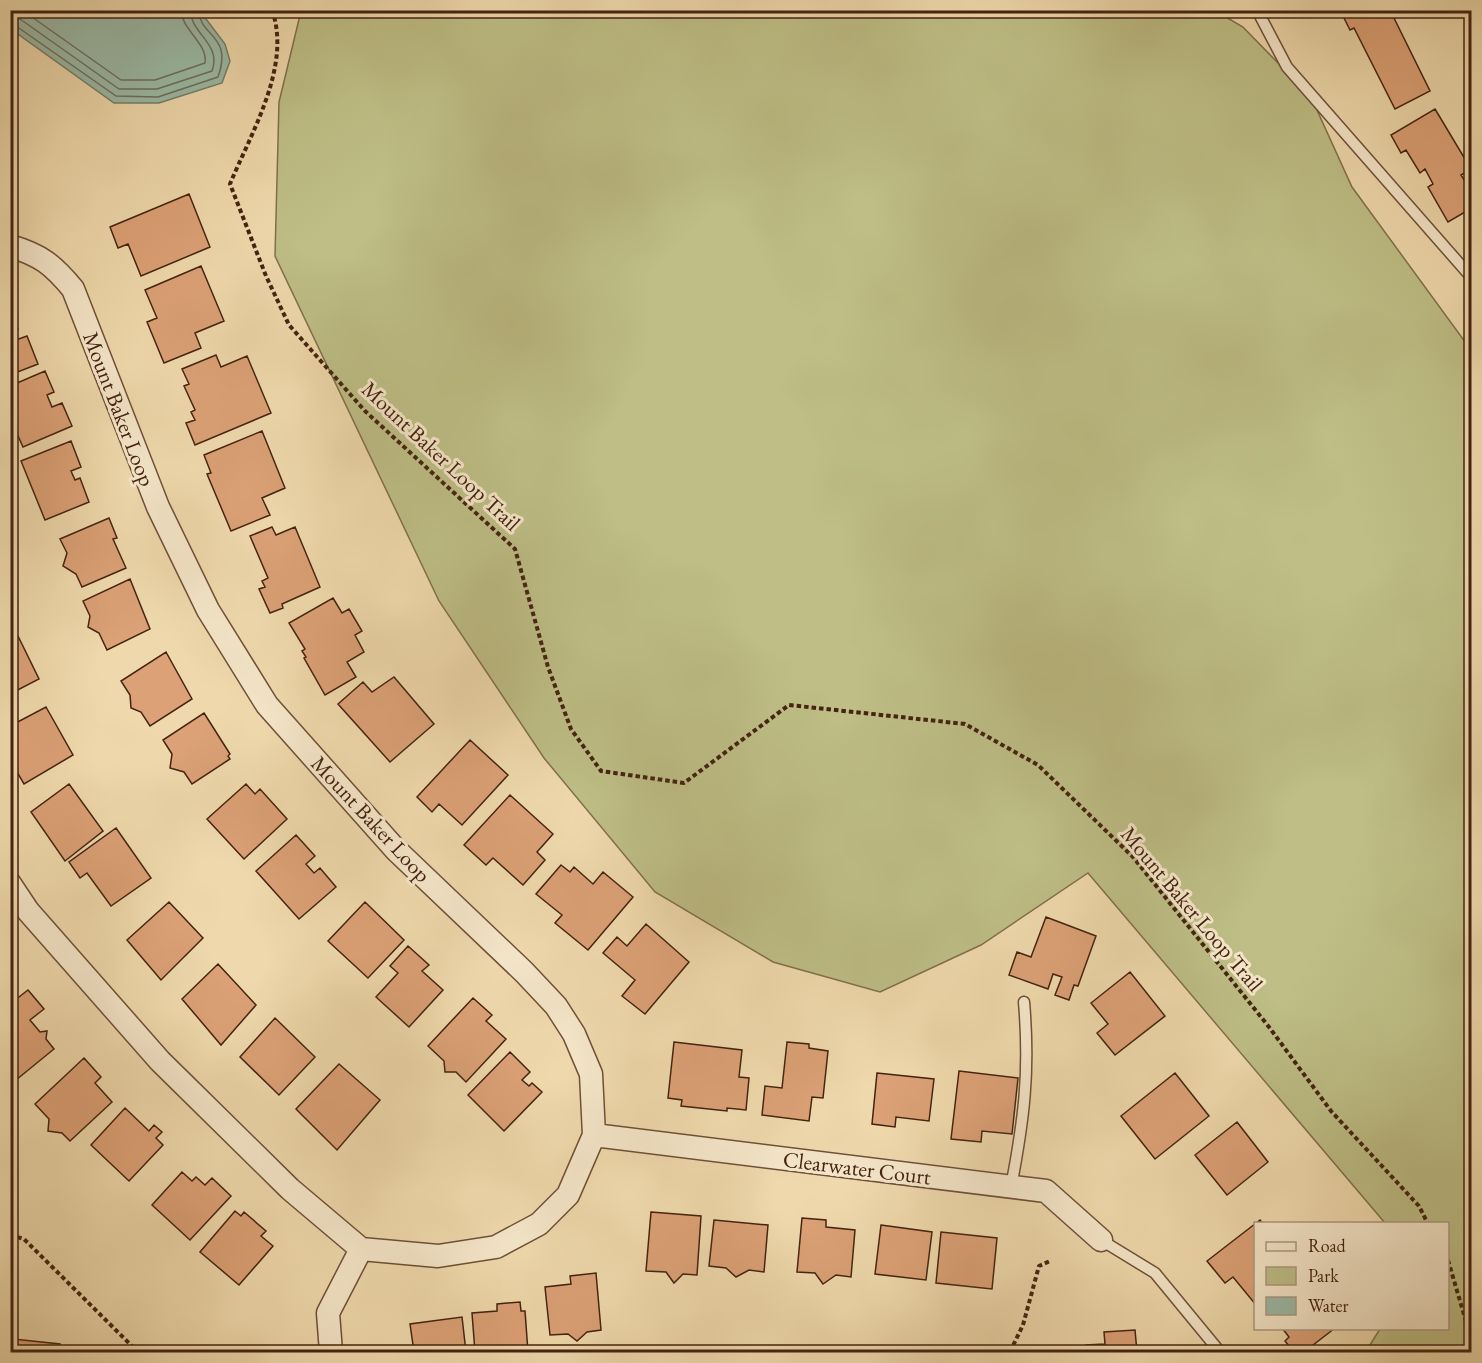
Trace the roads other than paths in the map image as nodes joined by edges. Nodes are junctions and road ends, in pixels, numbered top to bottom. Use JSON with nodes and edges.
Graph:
{"nodes":[{"id":1,"x":1257,"y":10,"type":"edge"},
{"id":2,"x":10,"y":246,"type":"edge"},
{"id":3,"x":1472,"y":278,"type":"edge"},
{"id":4,"x":10,"y":884,"type":"edge"},
{"id":5,"x":1024,"y":1002,"type":"dead end"},
{"id":6,"x":594,"y":1135,"type":"junction"},
{"id":7,"x":1011,"y":1187,"type":"junction"},
{"id":8,"x":1101,"y":1240,"type":"joint"},
{"id":9,"x":361,"y":1249,"type":"junction"},
{"id":10,"x":331,"y":1353,"type":"edge"},
{"id":11,"x":1220,"y":1353,"type":"edge"}],
"edges":[{"from":1,"to":3,"type":"lane"},
{"from":2,"to":6,"type":"street","name":"Mount Baker Loop"},
{"from":4,"to":9,"type":"street"},
{"from":5,"to":7,"type":"lane"},
{"from":6,"to":7,"type":"street","name":"Clearwater Court"},
{"from":6,"to":9,"type":"street","name":"Mount Baker Loop"},
{"from":7,"to":8,"type":"street","name":"Clearwater Court"},
{"from":8,"to":11,"type":"lane"},
{"from":9,"to":10,"type":"street"}]}
